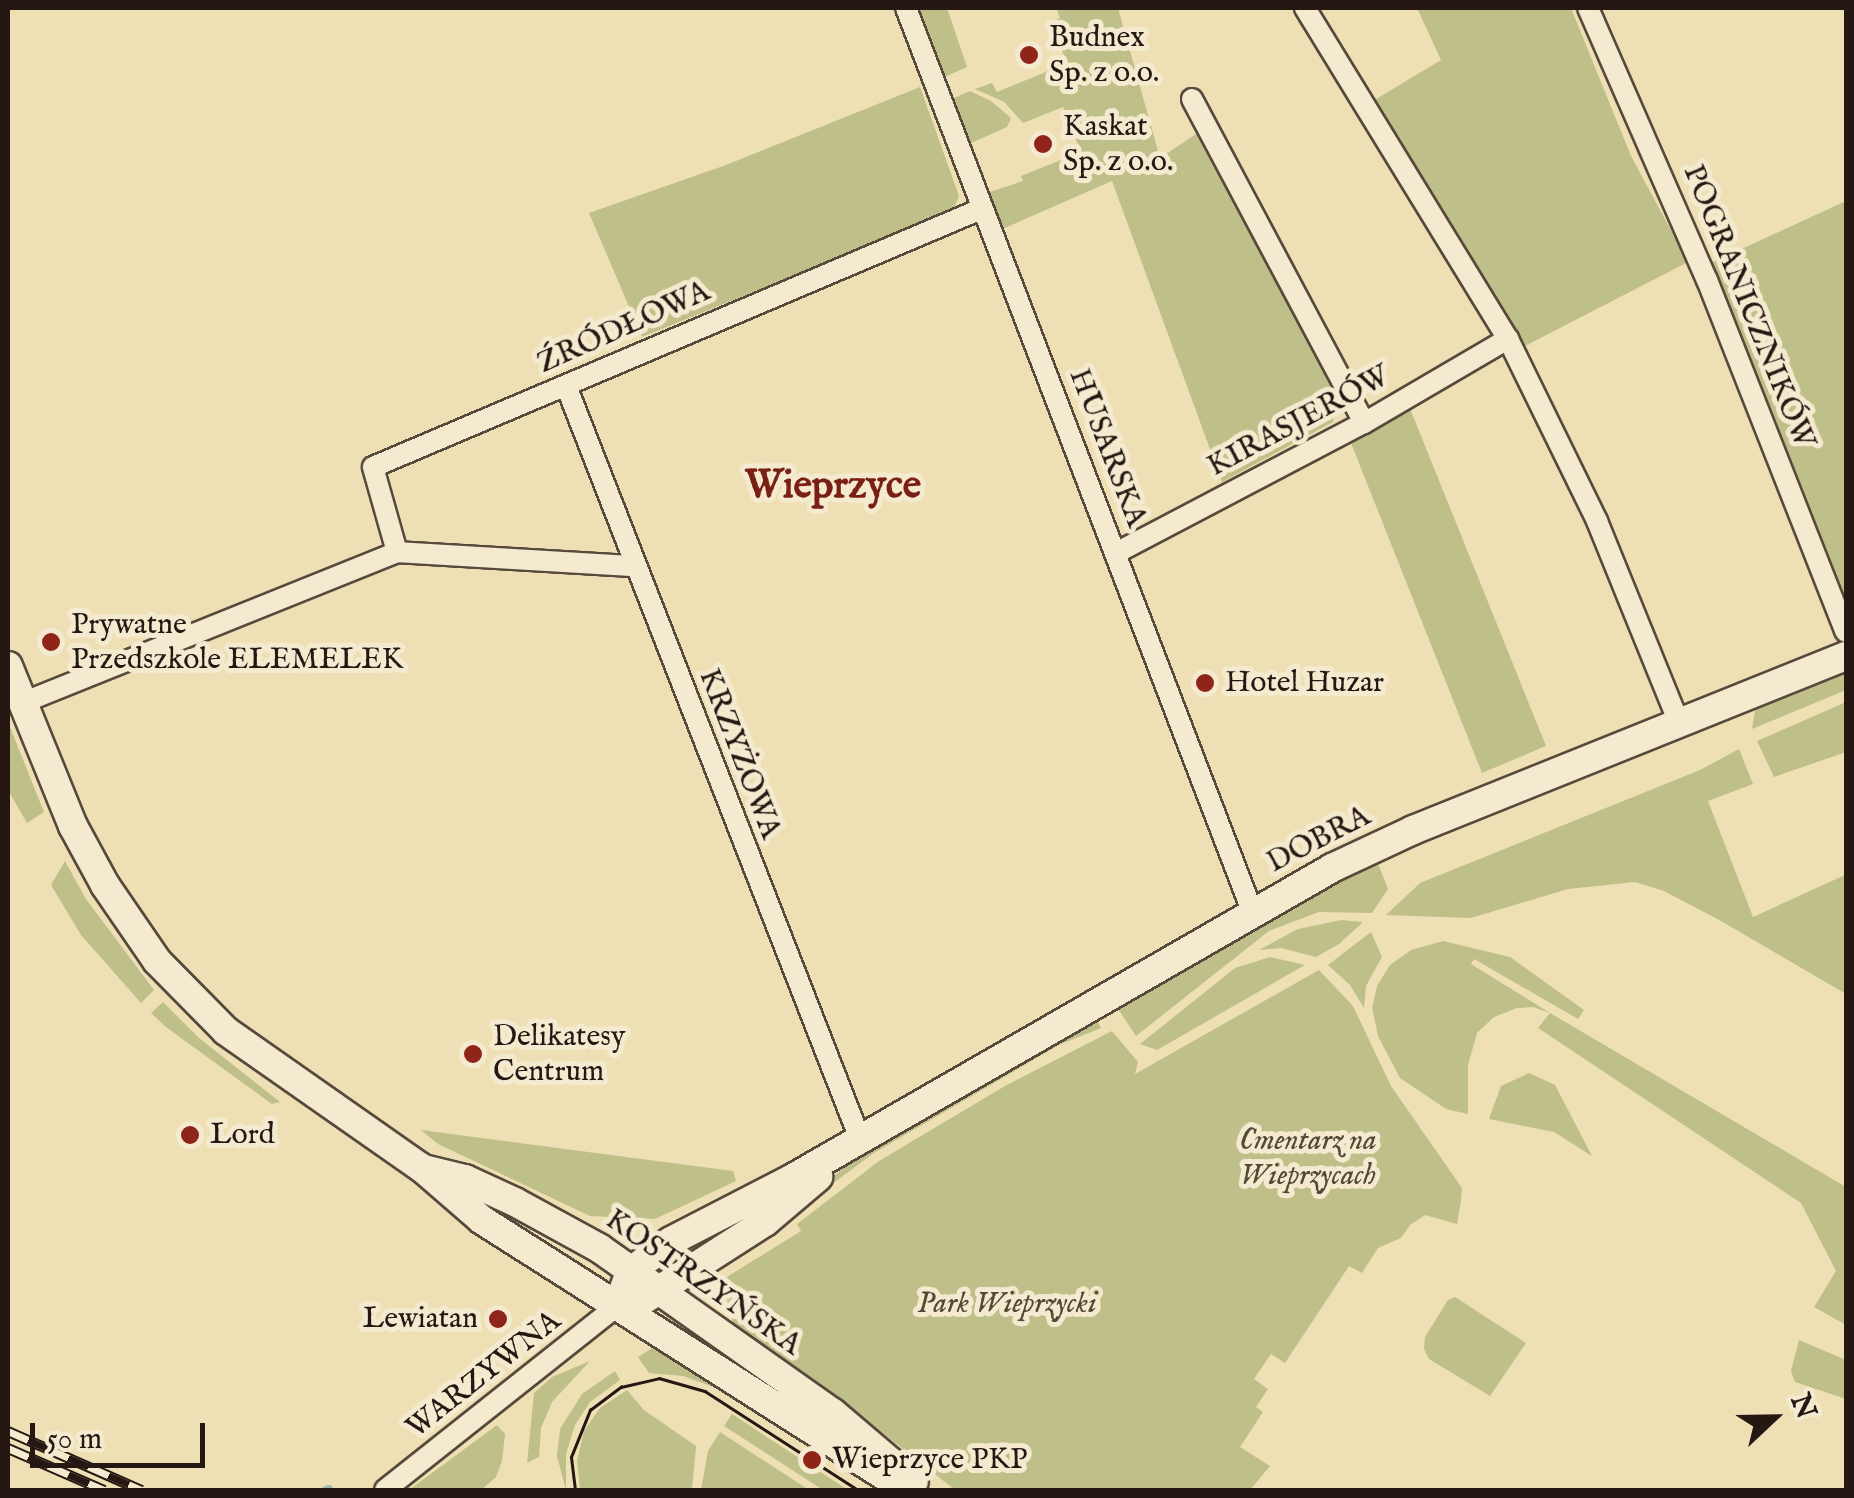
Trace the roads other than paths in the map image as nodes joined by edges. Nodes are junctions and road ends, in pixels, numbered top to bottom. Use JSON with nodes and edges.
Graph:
{"nodes":[{"id":1,"x":906,"y":8,"type":"edge"},
{"id":2,"x":1305,"y":8,"type":"edge"},
{"id":3,"x":1588,"y":8,"type":"edge"},
{"id":4,"x":1192,"y":99,"type":"dead end"},
{"id":5,"x":981,"y":209,"type":"junction"},
{"id":6,"x":1508,"y":340,"type":"junction"},
{"id":7,"x":567,"y":388,"type":"junction"},
{"id":8,"x":1364,"y":423,"type":"junction"},
{"id":9,"x":398,"y":552,"type":"junction"},
{"id":10,"x":1116,"y":553,"type":"junction"},
{"id":11,"x":634,"y":566,"type":"junction"},
{"id":12,"x":1846,"y":632,"type":"edge"},
{"id":13,"x":1846,"y":656,"type":"edge"},
{"id":14,"x":8,"y":666,"type":"edge"},
{"id":15,"x":22,"y":703,"type":"junction"},
{"id":16,"x":1679,"y":723,"type":"junction"},
{"id":17,"x":1252,"y":911,"type":"junction"},
{"id":18,"x":856,"y":1142,"type":"junction"},
{"id":19,"x":422,"y":1168,"type":"junction"},
{"id":20,"x":632,"y":1271,"type":"junction"},
{"id":21,"x":660,"y":1290,"type":"junction"},
{"id":22,"x":618,"y":1305,"type":"junction"},
{"id":23,"x":386,"y":1490,"type":"edge"},
{"id":24,"x":908,"y":1490,"type":"edge"},
{"id":25,"x":923,"y":1490,"type":"edge"}],
"edges":[{"from":1,"to":5,"type":"street","name":"HUSARSKA"},
{"from":2,"to":6,"type":"street"},
{"from":3,"to":12,"type":"street","name":"POGRANICZNIKÓW"},
{"from":4,"to":8,"type":"street"},
{"from":5,"to":7,"type":"street","name":"ŹRÓDŁOWA"},
{"from":5,"to":10,"type":"street","name":"HUSARSKA"},
{"from":6,"to":8,"type":"street","name":"KIRASJERÓW"},
{"from":6,"to":16,"type":"street"},
{"from":7,"to":9,"type":"street","name":"ŹRÓDŁOWA"},
{"from":7,"to":11,"type":"street","name":"KRZYŻOWA"},
{"from":8,"to":10,"type":"street","name":"KIRASJERÓW"},
{"from":9,"to":11,"type":"street"},
{"from":9,"to":15,"type":"street"},
{"from":10,"to":17,"type":"street","name":"HUSARSKA"},
{"from":11,"to":18,"type":"street","name":"KRZYŻOWA"},
{"from":13,"to":16,"type":"main road","name":"DOBRA"},
{"from":14,"to":15,"type":"main road","name":"KOSTRZYŃSKA"},
{"from":15,"to":19,"type":"main road","name":"KOSTRZYŃSKA"},
{"from":16,"to":17,"type":"main road","name":"DOBRA"},
{"from":17,"to":18,"type":"main road","name":"DOBRA"},
{"from":18,"to":20,"type":"main road","name":"DOBRA"},
{"from":18,"to":21,"type":"main road","name":"DOBRA"},
{"from":19,"to":20,"type":"main road","name":"KOSTRZYŃSKA"},
{"from":19,"to":22,"type":"main road","name":"KOSTRZYŃSKA"},
{"from":20,"to":21,"type":"main road","name":"KOSTRZYŃSKA"},
{"from":20,"to":22,"type":"main road"},
{"from":21,"to":22,"type":"main road","name":"DOBRA"},
{"from":21,"to":25,"type":"main road","name":"KOSTRZYŃSKA"},
{"from":22,"to":23,"type":"street","name":"WARZYWNA"},
{"from":22,"to":24,"type":"main road","name":"KOSTRZYŃSKA"}]}
